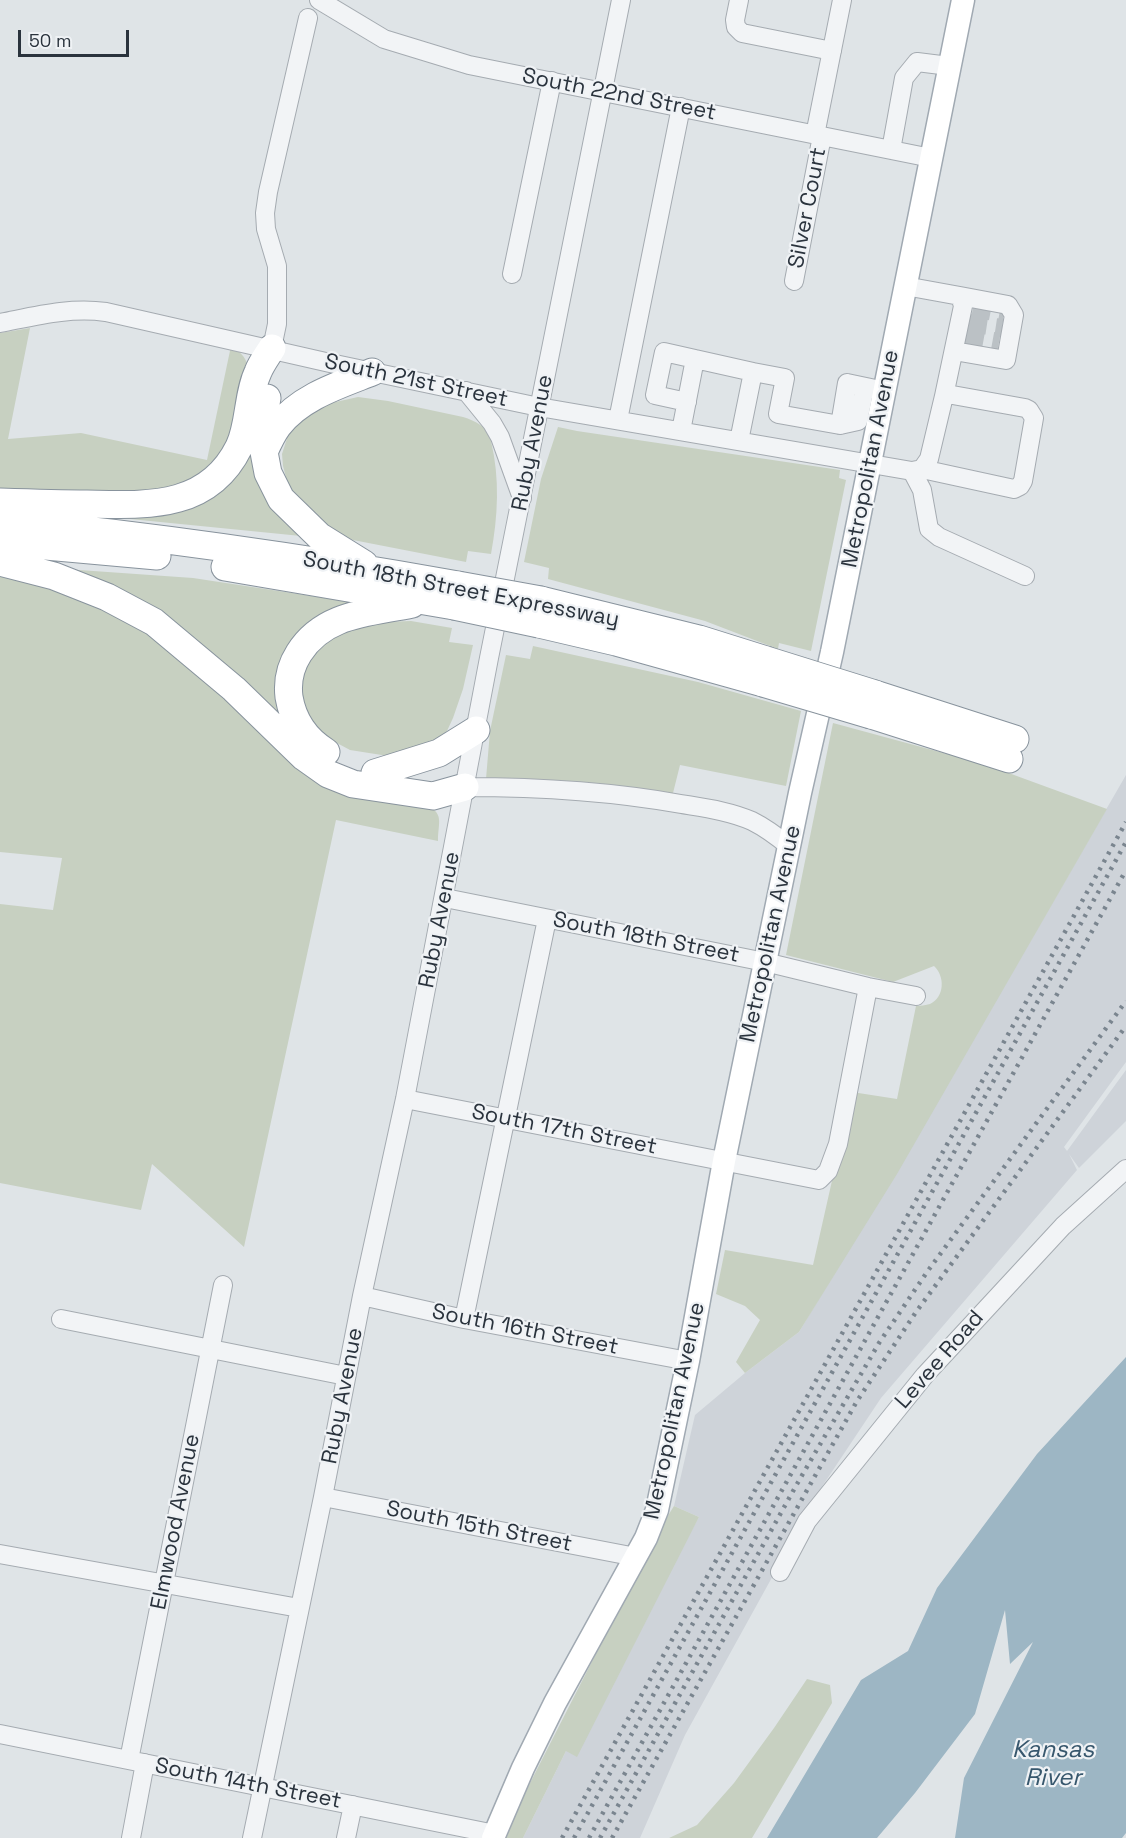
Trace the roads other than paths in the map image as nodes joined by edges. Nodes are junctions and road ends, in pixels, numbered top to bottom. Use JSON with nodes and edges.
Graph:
{"nodes":[{"id":1,"x":320,"y":0,"type":"edge"},
{"id":2,"x":621,"y":0,"type":"edge"},
{"id":3,"x":739,"y":0,"type":"edge"},
{"id":4,"x":842,"y":0,"type":"edge"},
{"id":5,"x":963,"y":0,"type":"edge"},
{"id":6,"x":347,"y":7,"type":"edge"},
{"id":7,"x":308,"y":18,"type":"dead end"},
{"id":8,"x":832,"y":51,"type":"junction"},
{"id":9,"x":949,"y":66,"type":"junction"},
{"id":10,"x":552,"y":81,"type":"junction"},
{"id":11,"x":603,"y":92,"type":"junction"},
{"id":12,"x":681,"y":107,"type":"junction"},
{"id":13,"x":818,"y":135,"type":"junction"},
{"id":14,"x":891,"y":150,"type":"junction"},
{"id":15,"x":931,"y":158,"type":"junction"},
{"id":16,"x":512,"y":274,"type":"dead end"},
{"id":17,"x":794,"y":281,"type":"dead end"},
{"id":18,"x":905,"y":286,"type":"junction"},
{"id":19,"x":963,"y":322,"type":"junction"},
{"id":20,"x":0,"y":323,"type":"edge"},
{"id":21,"x":272,"y":348,"type":"junction"},
{"id":22,"x":695,"y":359,"type":"junction"},
{"id":23,"x":372,"y":372,"type":"junction"},
{"id":24,"x":753,"y":372,"type":"junction"},
{"id":25,"x":875,"y":389,"type":"junction"},
{"id":26,"x":465,"y":391,"type":"junction"},
{"id":27,"x":944,"y":396,"type":"junction"},
{"id":28,"x":662,"y":397,"type":"junction"},
{"id":29,"x":687,"y":402,"type":"junction"},
{"id":30,"x":539,"y":407,"type":"junction"},
{"id":31,"x":801,"y":418,"type":"junction"},
{"id":32,"x":618,"y":420,"type":"junction"},
{"id":33,"x":832,"y":424,"type":"junction"},
{"id":34,"x":657,"y":427,"type":"junction"},
{"id":35,"x":681,"y":431,"type":"junction"},
{"id":36,"x":739,"y":441,"type":"junction"},
{"id":37,"x":795,"y":450,"type":"junction"},
{"id":38,"x":264,"y":452,"type":"junction"},
{"id":39,"x":818,"y":455,"type":"junction"},
{"id":40,"x":870,"y":464,"type":"junction"},
{"id":41,"x":917,"y":470,"type":"junction"},
{"id":42,"x":522,"y":499,"type":"junction"},
{"id":43,"x":0,"y":502,"type":"edge"},
{"id":44,"x":0,"y":521,"type":"edge"},
{"id":45,"x":0,"y":542,"type":"edge"},
{"id":46,"x":0,"y":562,"type":"edge"},
{"id":47,"x":375,"y":570,"type":"junction"},
{"id":48,"x":1025,"y":576,"type":"dead end"},
{"id":49,"x":456,"y":595,"type":"junction"},
{"id":50,"x":427,"y":600,"type":"junction"},
{"id":51,"x":476,"y":730,"type":"junction"},
{"id":52,"x":1012,"y":749,"type":"dead end"},
{"id":53,"x":375,"y":773,"type":"junction"},
{"id":54,"x":465,"y":787,"type":"junction"},
{"id":55,"x":790,"y":847,"type":"junction"},
{"id":56,"x":445,"y":898,"type":"junction"},
{"id":57,"x":547,"y":919,"type":"junction"},
{"id":58,"x":765,"y":962,"type":"junction"},
{"id":59,"x":868,"y":987,"type":"junction"},
{"id":60,"x":916,"y":996,"type":"dead end"},
{"id":61,"x":405,"y":1099,"type":"junction"},
{"id":62,"x":506,"y":1119,"type":"junction"},
{"id":63,"x":724,"y":1161,"type":"junction"},
{"id":64,"x":1126,"y":1169,"type":"edge"},
{"id":65,"x":223,"y":1285,"type":"dead end"},
{"id":66,"x":362,"y":1296,"type":"junction"},
{"id":67,"x":61,"y":1319,"type":"dead end"},
{"id":68,"x":464,"y":1319,"type":"junction"},
{"id":69,"x":211,"y":1349,"type":"junction"},
{"id":70,"x":688,"y":1362,"type":"junction"},
{"id":71,"x":346,"y":1376,"type":"junction"},
{"id":72,"x":323,"y":1497,"type":"junction"},
{"id":73,"x":0,"y":1554,"type":"edge"},
{"id":74,"x":636,"y":1557,"type":"junction"},
{"id":75,"x":780,"y":1572,"type":"dead end"},
{"id":76,"x":163,"y":1582,"type":"junction"},
{"id":77,"x":299,"y":1608,"type":"junction"},
{"id":78,"x":0,"y":1734,"type":"edge"},
{"id":79,"x":137,"y":1761,"type":"junction"},
{"id":80,"x":262,"y":1786,"type":"junction"},
{"id":81,"x":353,"y":1805,"type":"junction"},
{"id":82,"x":494,"y":1836,"type":"edge"},
{"id":83,"x":131,"y":1838,"type":"edge"},
{"id":84,"x":252,"y":1838,"type":"edge"},
{"id":85,"x":346,"y":1838,"type":"edge"}],
"edges":[{"from":1,"to":6,"type":"street","name":"South 22nd Street"},
{"from":2,"to":11,"type":"street","name":"Ruby Avenue"},
{"from":3,"to":8,"type":"street"},
{"from":4,"to":8,"type":"street","name":"Silver Court"},
{"from":5,"to":9,"type":"main road","name":"Metropolitan Avenue"},
{"from":6,"to":10,"type":"street","name":"South 22nd Street"},
{"from":7,"to":21,"type":"street"},
{"from":8,"to":13,"type":"street","name":"Silver Court"},
{"from":9,"to":14,"type":"street"},
{"from":9,"to":15,"type":"main road","name":"Metropolitan Avenue"},
{"from":10,"to":11,"type":"street","name":"South 22nd Street"},
{"from":10,"to":16,"type":"street"},
{"from":11,"to":12,"type":"street","name":"South 22nd Street"},
{"from":11,"to":30,"type":"street","name":"Ruby Avenue"},
{"from":12,"to":13,"type":"street","name":"South 22nd Street"},
{"from":12,"to":32,"type":"street"},
{"from":13,"to":14,"type":"street","name":"South 22nd Street"},
{"from":13,"to":17,"type":"street","name":"Silver Court"},
{"from":14,"to":15,"type":"street","name":"South 22nd Street"},
{"from":15,"to":18,"type":"main road","name":"Metropolitan Avenue"},
{"from":18,"to":19,"type":"street"},
{"from":18,"to":25,"type":"main road","name":"Metropolitan Avenue"},
{"from":19,"to":19,"type":"street"},
{"from":19,"to":27,"type":"street"},
{"from":20,"to":21,"type":"street","name":"South 21st Street"},
{"from":21,"to":23,"type":"street","name":"South 21st Street"},
{"from":21,"to":38,"type":"highway"},
{"from":21,"to":43,"type":"highway"},
{"from":22,"to":24,"type":"street"},
{"from":22,"to":28,"type":"street"},
{"from":22,"to":29,"type":"street"},
{"from":23,"to":26,"type":"street","name":"South 21st Street"},
{"from":23,"to":38,"type":"highway"},
{"from":24,"to":31,"type":"street"},
{"from":24,"to":36,"type":"street"},
{"from":25,"to":33,"type":"street"},
{"from":25,"to":40,"type":"main road","name":"Metropolitan Avenue"},
{"from":26,"to":30,"type":"street","name":"South 21st Street"},
{"from":26,"to":42,"type":"street"},
{"from":27,"to":41,"type":"street"},
{"from":27,"to":41,"type":"street","name":"South 21st Street"},
{"from":28,"to":29,"type":"street"},
{"from":28,"to":34,"type":"street"},
{"from":29,"to":35,"type":"street"},
{"from":30,"to":32,"type":"street","name":"South 21st Street"},
{"from":30,"to":42,"type":"street","name":"Ruby Avenue"},
{"from":31,"to":33,"type":"street"},
{"from":31,"to":37,"type":"street"},
{"from":32,"to":34,"type":"street","name":"South 21st Street"},
{"from":33,"to":39,"type":"street"},
{"from":34,"to":35,"type":"street","name":"South 21st Street"},
{"from":35,"to":36,"type":"street","name":"South 21st Street"},
{"from":36,"to":37,"type":"street","name":"South 21st Street"},
{"from":37,"to":39,"type":"street","name":"South 21st Street"},
{"from":38,"to":47,"type":"highway"},
{"from":39,"to":40,"type":"street","name":"South 21st Street"},
{"from":40,"to":41,"type":"street","name":"South 21st Street"},
{"from":40,"to":55,"type":"main road","name":"Metropolitan Avenue"},
{"from":41,"to":48,"type":"street"},
{"from":42,"to":51,"type":"street","name":"Ruby Avenue"},
{"from":44,"to":47,"type":"highway","name":"South 18th Street Expressway"},
{"from":45,"to":50,"type":"highway","name":"South 18th Street Expressway"},
{"from":46,"to":54,"type":"highway"},
{"from":47,"to":49,"type":"highway","name":"South 18th Street Expressway"},
{"from":49,"to":50,"type":"highway","name":"South 18th Street Expressway"},
{"from":49,"to":52,"type":"highway","name":"South 18th Street Expressway","bridge":true},
{"from":50,"to":53,"type":"highway"},
{"from":51,"to":53,"type":"highway"},
{"from":51,"to":54,"type":"street","name":"Ruby Avenue"},
{"from":53,"to":54,"type":"highway"},
{"from":54,"to":55,"type":"street"},
{"from":54,"to":56,"type":"street","name":"Ruby Avenue"},
{"from":55,"to":58,"type":"main road","name":"Metropolitan Avenue"},
{"from":56,"to":57,"type":"street","name":"South 18th Street"},
{"from":56,"to":61,"type":"street","name":"Ruby Avenue"},
{"from":57,"to":58,"type":"street","name":"South 18th Street"},
{"from":57,"to":62,"type":"street"},
{"from":58,"to":59,"type":"street","name":"South 18th Street"},
{"from":58,"to":63,"type":"main road","name":"Metropolitan Avenue"},
{"from":59,"to":60,"type":"street","name":"South 18th Street"},
{"from":59,"to":63,"type":"street","name":"South 17th Street"},
{"from":61,"to":62,"type":"street","name":"South 17th Street"},
{"from":61,"to":66,"type":"street","name":"Ruby Avenue"},
{"from":62,"to":63,"type":"street","name":"South 17th Street"},
{"from":62,"to":68,"type":"street"},
{"from":63,"to":70,"type":"main road","name":"Metropolitan Avenue"},
{"from":64,"to":75,"type":"street","name":"Levee Road"},
{"from":65,"to":69,"type":"street","name":"Elmwood Avenue"},
{"from":66,"to":68,"type":"street","name":"South 16th Street"},
{"from":66,"to":71,"type":"street","name":"Ruby Avenue"},
{"from":67,"to":69,"type":"street"},
{"from":68,"to":70,"type":"street","name":"South 16th Street"},
{"from":69,"to":71,"type":"street"},
{"from":69,"to":76,"type":"street","name":"Elmwood Avenue"},
{"from":70,"to":74,"type":"main road","name":"Metropolitan Avenue"},
{"from":71,"to":72,"type":"street","name":"Ruby Avenue"},
{"from":72,"to":74,"type":"street","name":"South 15th Street"},
{"from":72,"to":77,"type":"street","name":"Ruby Avenue"},
{"from":73,"to":76,"type":"street"},
{"from":74,"to":82,"type":"main road","name":"Metropolitan Avenue"},
{"from":76,"to":77,"type":"street"},
{"from":76,"to":79,"type":"street","name":"Elmwood Avenue"},
{"from":77,"to":80,"type":"street","name":"Ruby Avenue"},
{"from":78,"to":79,"type":"street","name":"South 14th Street"},
{"from":79,"to":80,"type":"street","name":"South 14th Street"},
{"from":79,"to":83,"type":"street","name":"Elmwood Avenue"},
{"from":80,"to":81,"type":"street","name":"South 14th Street"},
{"from":80,"to":84,"type":"street","name":"Ruby Avenue"},
{"from":81,"to":82,"type":"street","name":"South 14th Street"},
{"from":81,"to":85,"type":"street"}]}
